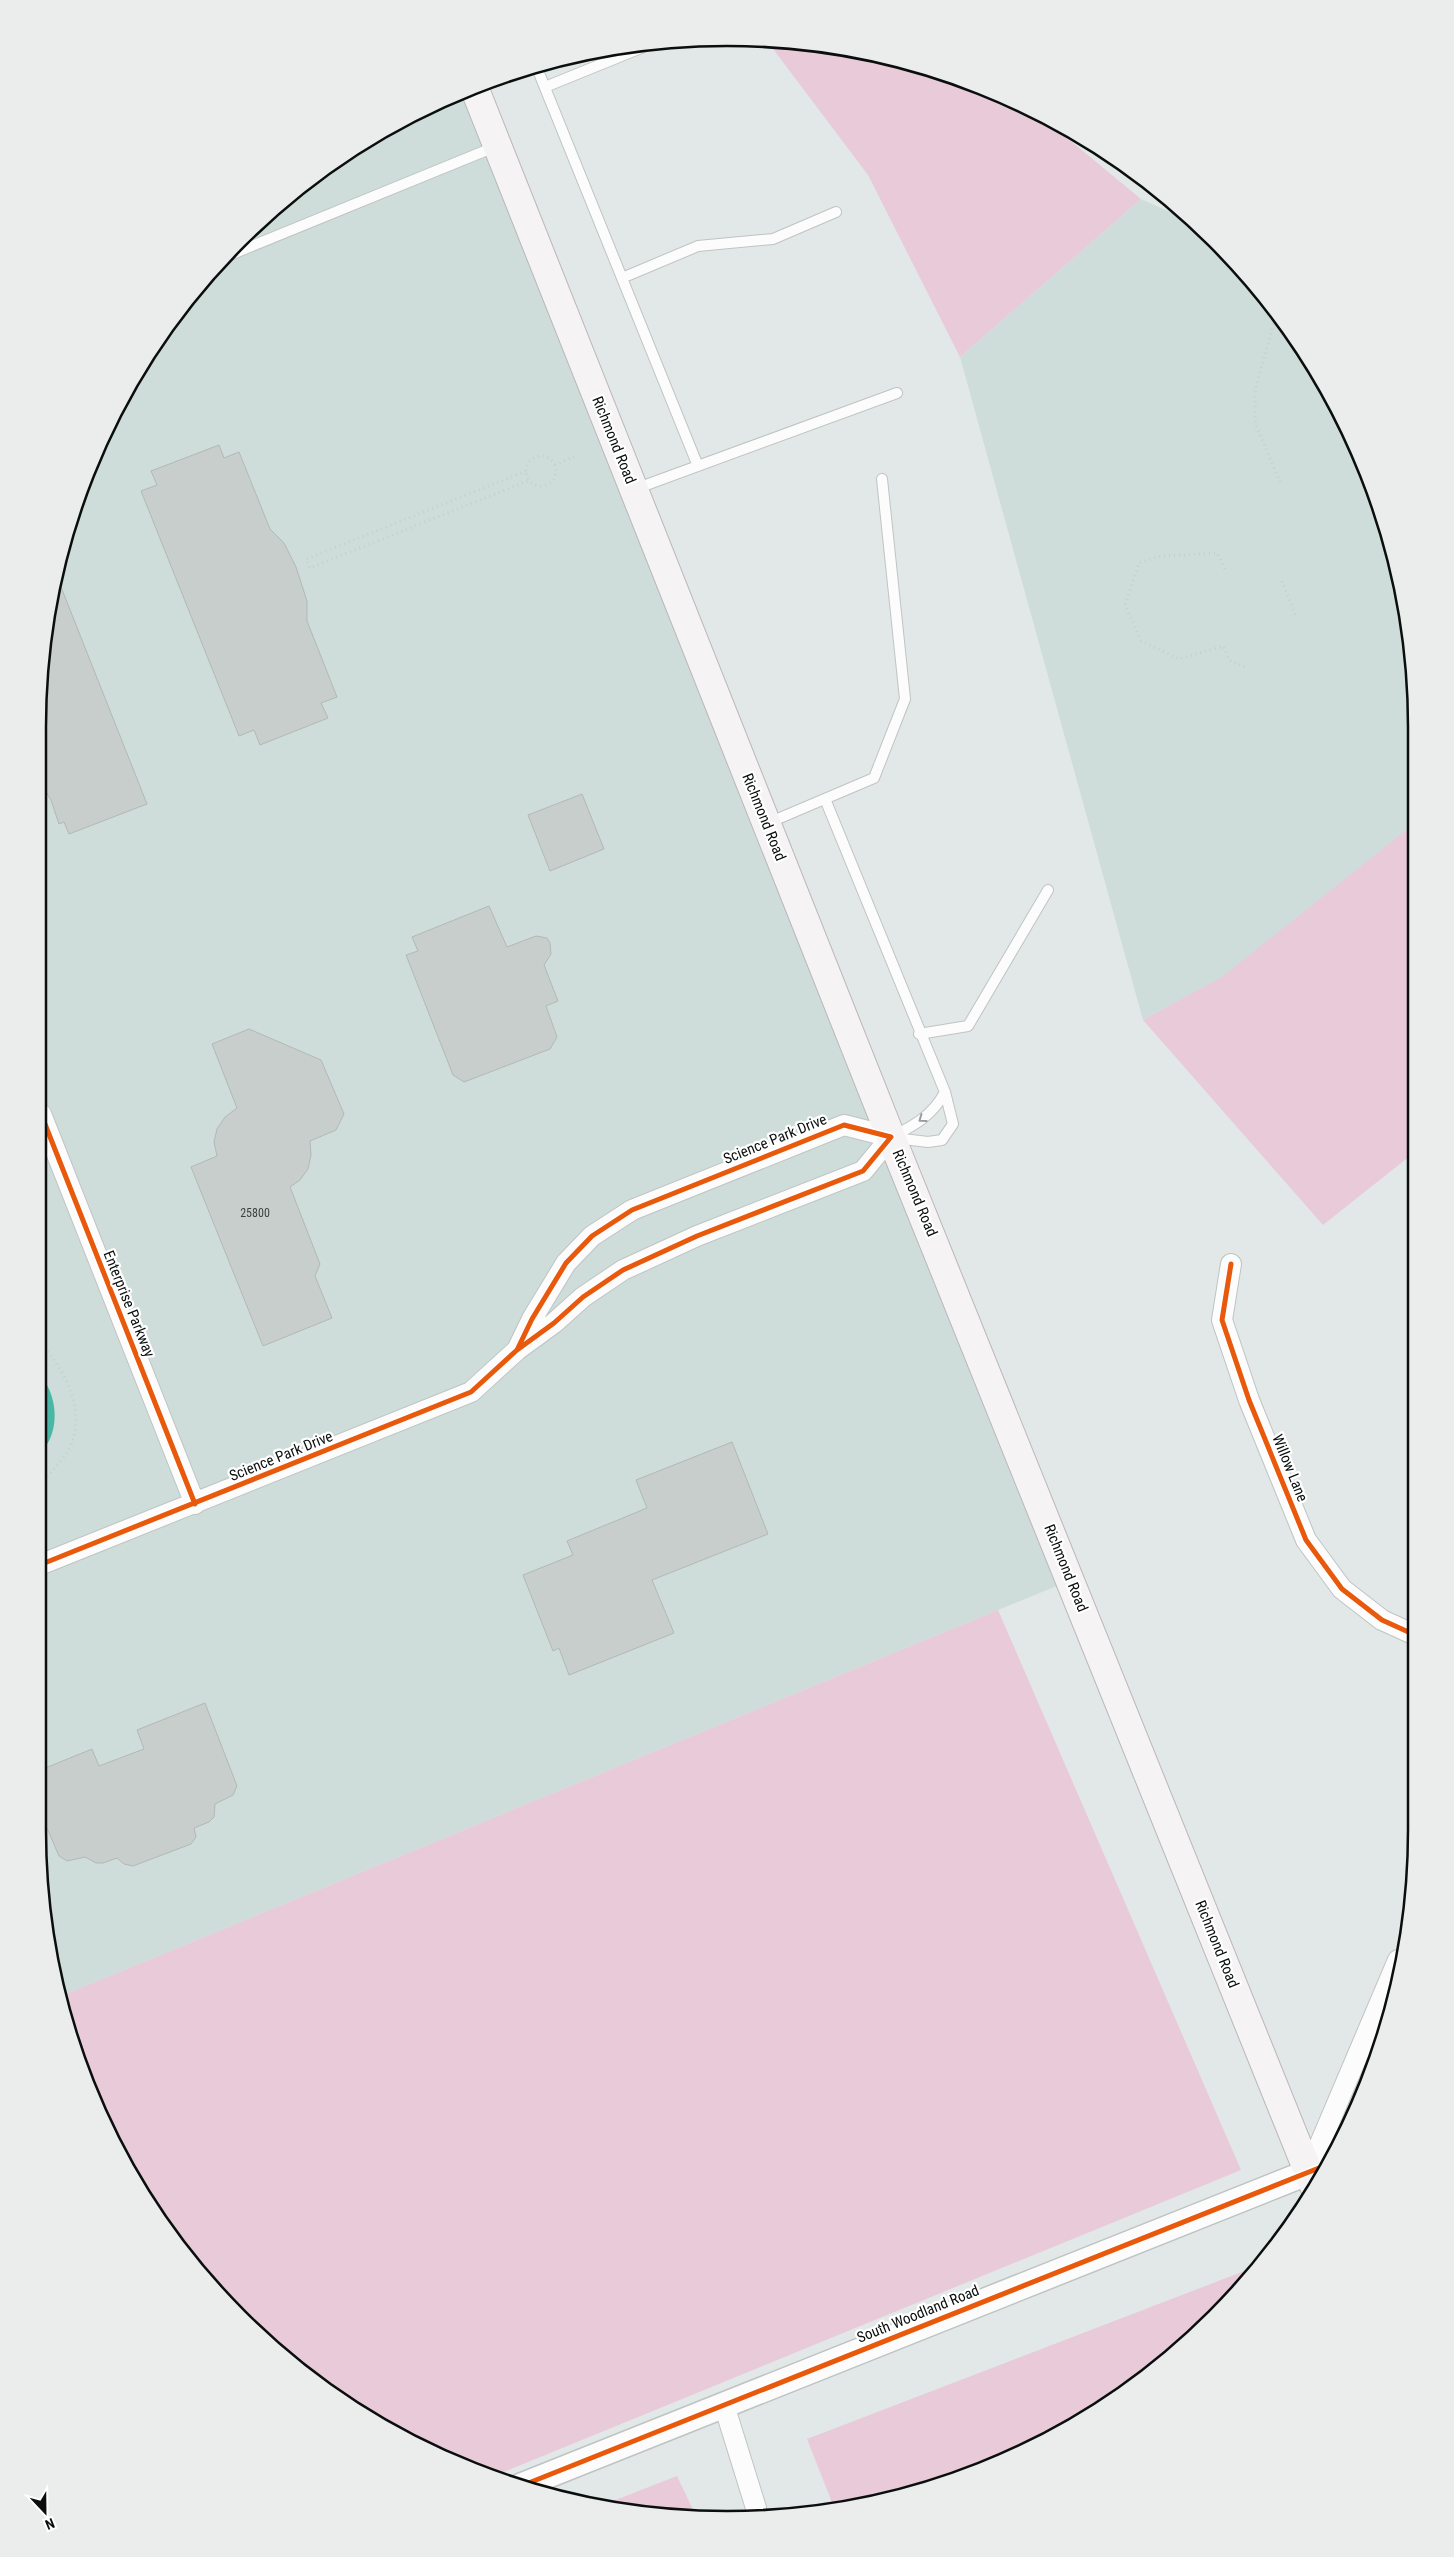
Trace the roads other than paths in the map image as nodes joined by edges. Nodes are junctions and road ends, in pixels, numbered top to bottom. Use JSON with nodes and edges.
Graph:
{"nodes":[{"id":1,"x":627,"y":54,"type":"edge"},
{"id":2,"x":539,"y":73,"type":"edge"},
{"id":3,"x":545,"y":87,"type":"junction"},
{"id":4,"x":477,"y":94,"type":"edge"},
{"id":5,"x":497,"y":146,"type":"junction"},
{"id":6,"x":836,"y":212,"type":"dead end"},
{"id":7,"x":241,"y":252,"type":"edge"},
{"id":8,"x":622,"y":278,"type":"junction"},
{"id":9,"x":897,"y":393,"type":"dead end"},
{"id":10,"x":698,"y":466,"type":"junction"},
{"id":11,"x":882,"y":479,"type":"dead end"},
{"id":12,"x":634,"y":489,"type":"junction"},
{"id":13,"x":825,"y":799,"type":"junction"},
{"id":14,"x":767,"y":824,"type":"junction"},
{"id":15,"x":1048,"y":890,"type":"dead end"},
{"id":16,"x":919,"y":1034,"type":"junction"},
{"id":17,"x":944,"y":1092,"type":"junction"},
{"id":18,"x":46,"y":1129,"type":"edge"},
{"id":19,"x":891,"y":1137,"type":"junction"},
{"id":20,"x":1231,"y":1264,"type":"dead end"},
{"id":21,"x":517,"y":1350,"type":"junction"},
{"id":22,"x":195,"y":1504,"type":"junction"},
{"id":23,"x":46,"y":1562,"type":"edge"},
{"id":24,"x":1408,"y":1632,"type":"edge"},
{"id":25,"x":1392,"y":1975,"type":"edge"},
{"id":26,"x":1320,"y":2164,"type":"edge"},
{"id":27,"x":1315,"y":2173,"type":"edge"},
{"id":28,"x":1313,"y":2176,"type":"edge"},
{"id":29,"x":724,"y":2405,"type":"junction"},
{"id":30,"x":531,"y":2482,"type":"edge"},
{"id":31,"x":756,"y":2510,"type":"edge"}],
"edges":[{"from":1,"to":3,"type":"lane"},
{"from":2,"to":3,"type":"lane"},
{"from":3,"to":8,"type":"lane"},
{"from":4,"to":5,"type":"main road","name":"Richmond Road"},
{"from":5,"to":7,"type":"lane"},
{"from":5,"to":12,"type":"main road","name":"Richmond Road"},
{"from":6,"to":8,"type":"lane"},
{"from":8,"to":10,"type":"lane"},
{"from":9,"to":10,"type":"lane"},
{"from":10,"to":12,"type":"lane"},
{"from":11,"to":13,"type":"lane"},
{"from":12,"to":14,"type":"main road","name":"Richmond Road"},
{"from":13,"to":14,"type":"lane"},
{"from":13,"to":16,"type":"lane"},
{"from":14,"to":19,"type":"main road","name":"Richmond Road"},
{"from":15,"to":16,"type":"lane"},
{"from":16,"to":17,"type":"lane"},
{"from":17,"to":19,"type":"lane","one_way":true},
{"from":17,"to":19,"type":"lane"},
{"from":18,"to":22,"type":"street","name":"Enterprise Parkway"},
{"from":19,"to":21,"type":"street","name":"Science Park Drive"},
{"from":19,"to":21,"type":"street","name":"Science Park Drive"},
{"from":19,"to":27,"type":"main road","name":"Richmond Road"},
{"from":20,"to":24,"type":"street","name":"Willow Lane"},
{"from":21,"to":22,"type":"street","name":"Science Park Drive"},
{"from":22,"to":23,"type":"street","name":"Science Park Drive"},
{"from":25,"to":26,"type":"street"},
{"from":28,"to":29,"type":"street","name":"South Woodland Road"},
{"from":29,"to":30,"type":"street","name":"South Woodland Road"},
{"from":29,"to":31,"type":"street"}]}
